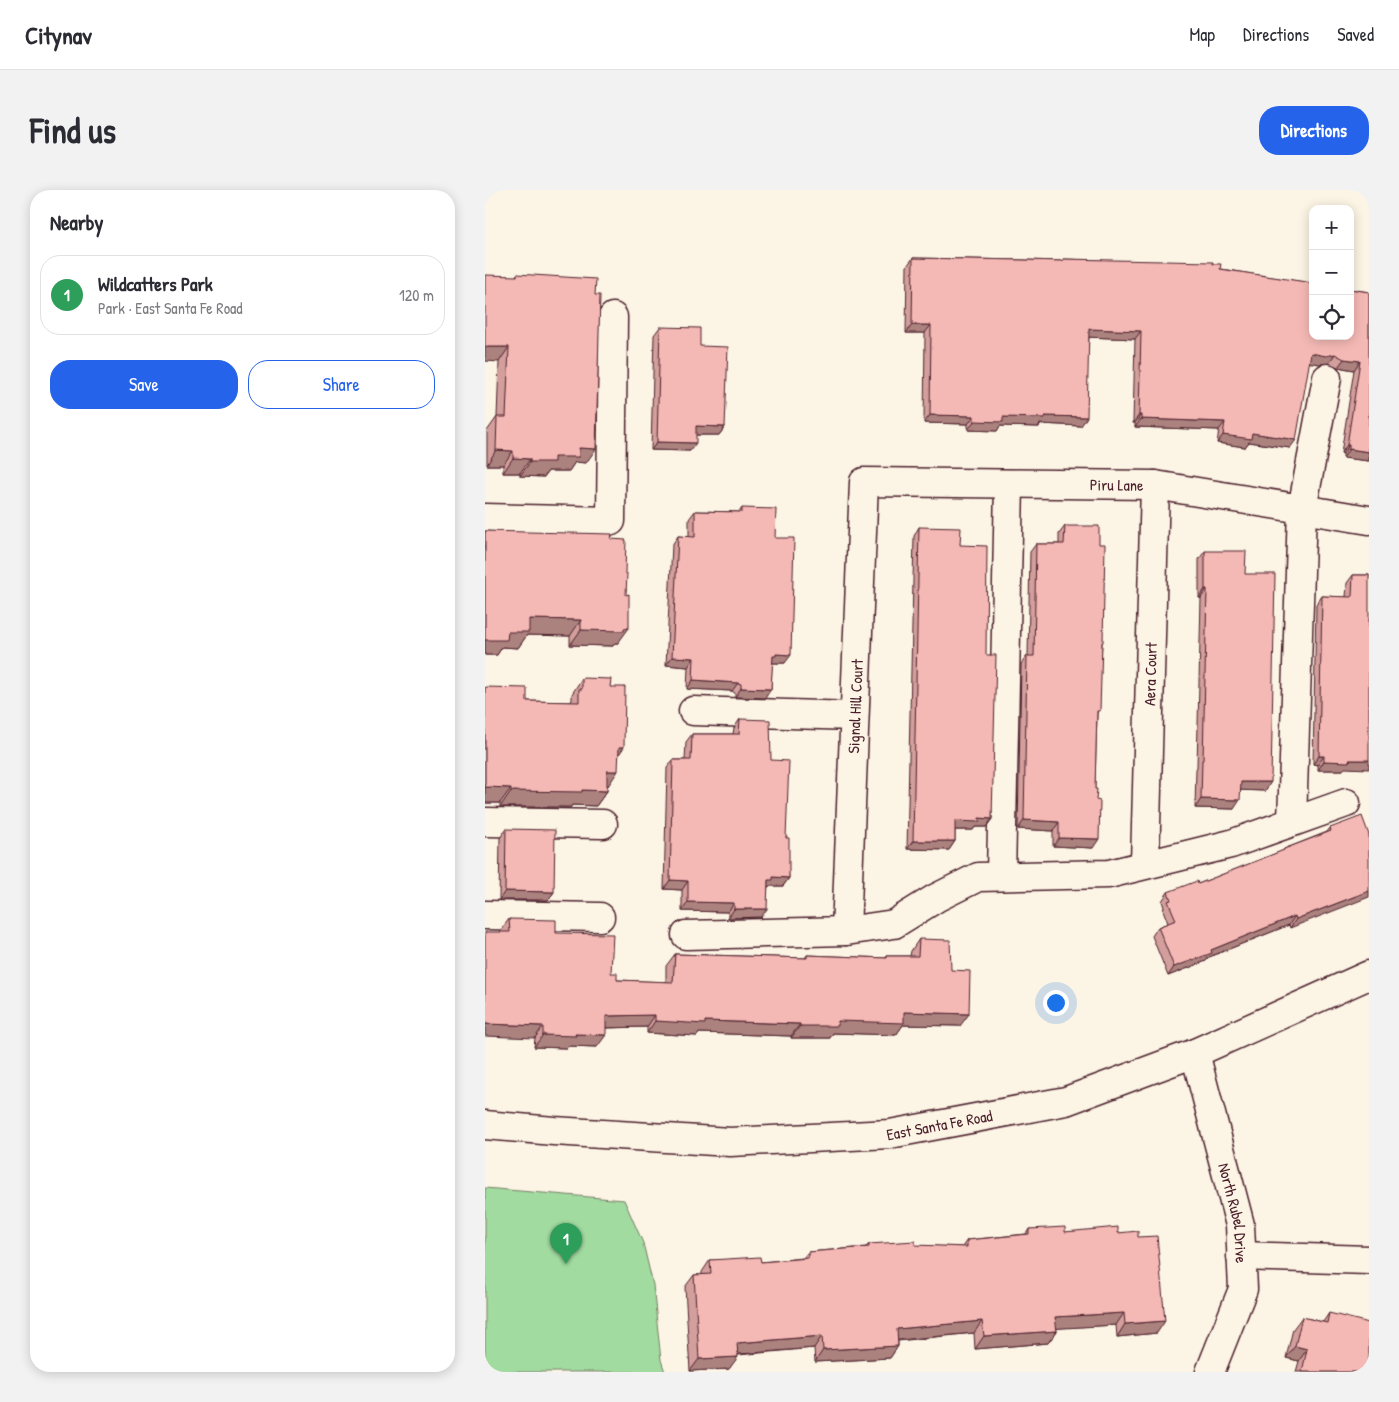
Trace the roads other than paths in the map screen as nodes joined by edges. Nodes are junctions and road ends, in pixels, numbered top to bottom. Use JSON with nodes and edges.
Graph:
{"nodes":[{"id":1,"x":613,"y":317,"type":"dead end"},
{"id":2,"x":1327,"y":378,"type":"dead end"},
{"id":3,"x":864,"y":482,"type":"joint"},
{"id":4,"x":1009,"y":484,"type":"junction"},
{"id":5,"x":1155,"y":485,"type":"junction"},
{"id":6,"x":1302,"y":509,"type":"junction"},
{"id":7,"x":485,"y":518,"type":"edge"},
{"id":8,"x":1369,"y":520,"type":"edge"},
{"id":9,"x":693,"y":711,"type":"dead end"},
{"id":10,"x":855,"y":716,"type":"junction"},
{"id":11,"x":1347,"y":802,"type":"dead end"},
{"id":12,"x":485,"y":822,"type":"edge"},
{"id":13,"x":1292,"y":822,"type":"junction"},
{"id":14,"x":603,"y":824,"type":"dead end"},
{"id":15,"x":1145,"y":864,"type":"junction"},
{"id":16,"x":1001,"y":876,"type":"junction"},
{"id":17,"x":485,"y":915,"type":"edge"},
{"id":18,"x":599,"y":917,"type":"dead end"},
{"id":19,"x":846,"y":931,"type":"junction"},
{"id":20,"x":685,"y":934,"type":"dead end"},
{"id":21,"x":1369,"y":975,"type":"edge"},
{"id":22,"x":1195,"y":1052,"type":"junction"},
{"id":23,"x":485,"y":1125,"type":"edge"},
{"id":24,"x":1241,"y":1256,"type":"junction"},
{"id":25,"x":1369,"y":1260,"type":"edge"},
{"id":26,"x":1210,"y":1372,"type":"edge"}],
"edges":[{"from":1,"to":7,"type":"street"},
{"from":2,"to":6,"type":"street"},
{"from":3,"to":4,"type":"street","name":"Piru Lane"},
{"from":3,"to":10,"type":"street","name":"Signal Hill Court"},
{"from":4,"to":5,"type":"street","name":"Piru Lane"},
{"from":4,"to":16,"type":"street"},
{"from":5,"to":6,"type":"street","name":"Piru Lane"},
{"from":5,"to":15,"type":"street","name":"Aera Court"},
{"from":6,"to":8,"type":"street","name":"Piru Lane"},
{"from":6,"to":13,"type":"street"},
{"from":9,"to":10,"type":"street"},
{"from":10,"to":19,"type":"street","name":"Signal Hill Court"},
{"from":11,"to":13,"type":"street"},
{"from":12,"to":14,"type":"street"},
{"from":13,"to":15,"type":"street"},
{"from":15,"to":16,"type":"street"},
{"from":16,"to":19,"type":"street"},
{"from":17,"to":18,"type":"street"},
{"from":19,"to":20,"type":"street"},
{"from":21,"to":22,"type":"street","name":"East Santa Fe Road"},
{"from":22,"to":23,"type":"street","name":"East Santa Fe Road"},
{"from":22,"to":24,"type":"street","name":"North Rubel Drive"},
{"from":24,"to":25,"type":"street"},
{"from":24,"to":26,"type":"street","name":"North Rubel Drive"}]}
